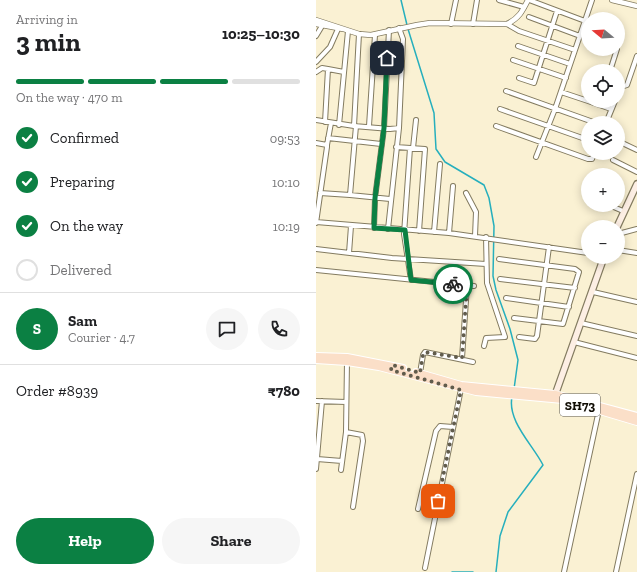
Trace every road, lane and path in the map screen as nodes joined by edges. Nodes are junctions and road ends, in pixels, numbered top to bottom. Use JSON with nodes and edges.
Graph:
{"nodes":[{"id":1,"x":456,"y":0,"type":"edge"},
{"id":2,"x":477,"y":0,"type":"edge"},
{"id":3,"x":499,"y":0,"type":"edge"},
{"id":4,"x":528,"y":0,"type":"edge"},
{"id":5,"x":592,"y":0,"type":"edge"},
{"id":6,"x":612,"y":0,"type":"edge"},
{"id":7,"x":637,"y":6,"type":"edge"},
{"id":8,"x":524,"y":7,"type":"junction"},
{"id":9,"x":557,"y":11,"type":"junction"},
{"id":10,"x":587,"y":12,"type":"edge"},
{"id":11,"x":529,"y":17,"type":"dead end"},
{"id":12,"x":316,"y":20,"type":"edge"},
{"id":13,"x":581,"y":20,"type":"edge"},
{"id":14,"x":316,"y":24,"type":"edge"},
{"id":15,"x":451,"y":24,"type":"junction"},
{"id":16,"x":473,"y":24,"type":"junction"},
{"id":17,"x":507,"y":24,"type":"junction"},
{"id":18,"x":322,"y":26,"type":"junction"},
{"id":19,"x":552,"y":26,"type":"junction"},
{"id":20,"x":400,"y":28,"type":"junction"},
{"id":21,"x":343,"y":30,"type":"junction"},
{"id":22,"x":389,"y":30,"type":"junction"},
{"id":23,"x":581,"y":32,"type":"edge"},
{"id":24,"x":359,"y":34,"type":"junction"},
{"id":25,"x":375,"y":35,"type":"junction"},
{"id":26,"x":316,"y":36,"type":"edge"},
{"id":27,"x":580,"y":36,"type":"junction"},
{"id":28,"x":547,"y":41,"type":"junction"},
{"id":29,"x":518,"y":46,"type":"dead end"},
{"id":30,"x":575,"y":50,"type":"junction"},
{"id":31,"x":543,"y":54,"type":"junction"},
{"id":32,"x":637,"y":56,"type":"edge"},
{"id":33,"x":513,"y":60,"type":"dead end"},
{"id":34,"x":316,"y":62,"type":"edge"},
{"id":35,"x":570,"y":64,"type":"junction"},
{"id":36,"x":538,"y":68,"type":"junction"},
{"id":37,"x":328,"y":69,"type":"junction"},
{"id":38,"x":316,"y":72,"type":"edge"},
{"id":39,"x":344,"y":72,"type":"junction"},
{"id":40,"x":519,"y":78,"type":"dead end"},
{"id":41,"x":566,"y":78,"type":"junction"},
{"id":42,"x":625,"y":86,"type":"edge"},
{"id":43,"x":506,"y":91,"type":"dead end"},
{"id":44,"x":561,"y":92,"type":"junction"},
{"id":45,"x":581,"y":99,"type":"edge"},
{"id":46,"x":500,"y":108,"type":"dead end"},
{"id":47,"x":555,"y":109,"type":"junction"},
{"id":48,"x":611,"y":109,"type":"edge"},
{"id":49,"x":608,"y":116,"type":"edge"},
{"id":50,"x":581,"y":118,"type":"edge"},
{"id":51,"x":316,"y":120,"type":"edge"},
{"id":52,"x":416,"y":120,"type":"dead end"},
{"id":53,"x":325,"y":122,"type":"junction"},
{"id":54,"x":331,"y":123,"type":"junction"},
{"id":55,"x":339,"y":125,"type":"junction"},
{"id":56,"x":355,"y":126,"type":"junction"},
{"id":57,"x":369,"y":126,"type":"junction"},
{"id":58,"x":496,"y":126,"type":"dead end"},
{"id":59,"x":549,"y":126,"type":"junction"},
{"id":60,"x":384,"y":128,"type":"junction"},
{"id":61,"x":399,"y":128,"type":"junction"},
{"id":62,"x":581,"y":137,"type":"edge"},
{"id":63,"x":328,"y":138,"type":"junction"},
{"id":64,"x":356,"y":141,"type":"junction"},
{"id":65,"x":316,"y":142,"type":"edge"},
{"id":66,"x":542,"y":143,"type":"junction"},
{"id":67,"x":381,"y":144,"type":"junction"},
{"id":68,"x":625,"y":144,"type":"edge"},
{"id":69,"x":327,"y":145,"type":"junction"},
{"id":70,"x":396,"y":147,"type":"junction"},
{"id":71,"x":411,"y":148,"type":"junction"},
{"id":72,"x":637,"y":150,"type":"edge"},
{"id":73,"x":581,"y":157,"type":"edge"},
{"id":74,"x":536,"y":158,"type":"dead end"},
{"id":75,"x":613,"y":160,"type":"dead end"},
{"id":76,"x":440,"y":164,"type":"dead end"},
{"id":77,"x":637,"y":172,"type":"edge"},
{"id":78,"x":637,"y":184,"type":"edge"},
{"id":79,"x":453,"y":186,"type":"dead end"},
{"id":80,"x":320,"y":193,"type":"junction"},
{"id":81,"x":466,"y":193,"type":"dead end"},
{"id":82,"x":350,"y":195,"type":"junction"},
{"id":83,"x":375,"y":198,"type":"junction"},
{"id":84,"x":390,"y":199,"type":"junction"},
{"id":85,"x":625,"y":207,"type":"edge"},
{"id":86,"x":316,"y":222,"type":"edge"},
{"id":87,"x":351,"y":226,"type":"junction"},
{"id":88,"x":374,"y":228,"type":"junction"},
{"id":89,"x":388,"y":229,"type":"junction"},
{"id":90,"x":637,"y":229,"type":"edge"},
{"id":91,"x":405,"y":230,"type":"junction"},
{"id":92,"x":419,"y":231,"type":"junction"},
{"id":93,"x":434,"y":232,"type":"junction"},
{"id":94,"x":625,"y":232,"type":"edge"},
{"id":95,"x":449,"y":233,"type":"junction"},
{"id":96,"x":475,"y":236,"type":"junction"},
{"id":97,"x":488,"y":238,"type":"junction"},
{"id":98,"x":549,"y":247,"type":"junction"},
{"id":99,"x":316,"y":249,"type":"edge"},
{"id":100,"x":625,"y":251,"type":"edge"},
{"id":101,"x":581,"y":252,"type":"edge"},
{"id":102,"x":637,"y":252,"type":"edge"},
{"id":103,"x":349,"y":253,"type":"junction"},
{"id":104,"x":408,"y":258,"type":"junction"},
{"id":105,"x":499,"y":259,"type":"dead end"},
{"id":106,"x":486,"y":264,"type":"junction"},
{"id":107,"x":602,"y":264,"type":"edge"},
{"id":108,"x":546,"y":266,"type":"junction"},
{"id":109,"x":316,"y":270,"type":"edge"},
{"id":110,"x":500,"y":279,"type":"dead end"},
{"id":111,"x":411,"y":280,"type":"junction"},
{"id":112,"x":544,"y":284,"type":"junction"},
{"id":113,"x":467,"y":286,"type":"junction"},
{"id":114,"x":474,"y":286,"type":"dead end"},
{"id":115,"x":575,"y":288,"type":"junction"},
{"id":116,"x":593,"y":292,"type":"junction"},
{"id":117,"x":506,"y":298,"type":"dead end"},
{"id":118,"x":637,"y":302,"type":"edge"},
{"id":119,"x":541,"y":303,"type":"junction"},
{"id":120,"x":569,"y":306,"type":"junction"},
{"id":121,"x":514,"y":318,"type":"dead end"},
{"id":122,"x":539,"y":321,"type":"junction"},
{"id":123,"x":581,"y":323,"type":"junction"},
{"id":124,"x":637,"y":336,"type":"edge"},
{"id":125,"x":519,"y":337,"type":"dead end"},
{"id":126,"x":574,"y":342,"type":"junction"},
{"id":127,"x":484,"y":346,"type":"dead end"},
{"id":128,"x":316,"y":356,"type":"edge"},
{"id":129,"x":462,"y":358,"type":"junction"},
{"id":130,"x":637,"y":358,"type":"edge"},
{"id":131,"x":316,"y":360,"type":"edge"},
{"id":132,"x":347,"y":360,"type":"junction"},
{"id":133,"x":473,"y":362,"type":"dead end"},
{"id":134,"x":391,"y":368,"type":"junction"},
{"id":135,"x":420,"y":373,"type":"junction"},
{"id":136,"x":429,"y":378,"type":"junction"},
{"id":137,"x":461,"y":390,"type":"junction"},
{"id":138,"x":505,"y":392,"type":"junction"},
{"id":139,"x":554,"y":396,"type":"junction"},
{"id":140,"x":316,"y":401,"type":"edge"},
{"id":141,"x":322,"y":401,"type":"junction"},
{"id":142,"x":346,"y":402,"type":"junction"},
{"id":143,"x":599,"y":410,"type":"junction"},
{"id":144,"x":637,"y":416,"type":"edge"},
{"id":145,"x":637,"y":422,"type":"edge"},
{"id":146,"x":453,"y":427,"type":"junction"},
{"id":147,"x":346,"y":432,"type":"junction"},
{"id":148,"x":317,"y":459,"type":"junction"},
{"id":149,"x":342,"y":461,"type":"junction"},
{"id":150,"x":316,"y":469,"type":"edge"},
{"id":151,"x":341,"y":470,"type":"dead end"},
{"id":152,"x":637,"y":474,"type":"edge"},
{"id":153,"x":353,"y":507,"type":"dead end"},
{"id":154,"x":418,"y":509,"type":"dead end"},
{"id":155,"x":425,"y":568,"type":"dead end"},
{"id":156,"x":564,"y":572,"type":"edge"},
{"id":157,"x":616,"y":572,"type":"edge"}],
"edges":[{"from":1,"to":15,"type":"street"},
{"from":2,"to":16,"type":"street"},
{"from":3,"to":8,"type":"street"},
{"from":4,"to":8,"type":"street"},
{"from":4,"to":9,"type":"street"},
{"from":5,"to":10,"type":"street"},
{"from":6,"to":7,"type":"street"},
{"from":8,"to":17,"type":"street"},
{"from":9,"to":13,"type":"street"},
{"from":9,"to":19,"type":"street"},
{"from":11,"to":19,"type":"street"},
{"from":12,"to":21,"type":"street"},
{"from":14,"to":18,"type":"street"},
{"from":15,"to":16,"type":"street"},
{"from":15,"to":20,"type":"street"},
{"from":16,"to":17,"type":"street"},
{"from":17,"to":28,"type":"street"},
{"from":18,"to":21,"type":"street"},
{"from":18,"to":26,"type":"street"},
{"from":19,"to":27,"type":"street"},
{"from":19,"to":28,"type":"street"},
{"from":20,"to":22,"type":"street"},
{"from":20,"to":61,"type":"street"},
{"from":21,"to":24,"type":"street"},
{"from":21,"to":34,"type":"street"},
{"from":21,"to":39,"type":"street"},
{"from":22,"to":25,"type":"street"},
{"from":22,"to":60,"type":"street"},
{"from":23,"to":27,"type":"street"},
{"from":24,"to":25,"type":"street"},
{"from":24,"to":56,"type":"street"},
{"from":25,"to":57,"type":"street"},
{"from":27,"to":30,"type":"street"},
{"from":28,"to":30,"type":"street"},
{"from":28,"to":31,"type":"street"},
{"from":29,"to":31,"type":"street"},
{"from":30,"to":35,"type":"street"},
{"from":31,"to":35,"type":"street"},
{"from":31,"to":36,"type":"street"},
{"from":32,"to":42,"type":"street"},
{"from":33,"to":36,"type":"street"},
{"from":35,"to":41,"type":"street"},
{"from":36,"to":40,"type":"street"},
{"from":36,"to":41,"type":"street"},
{"from":37,"to":38,"type":"street"},
{"from":37,"to":39,"type":"street"},
{"from":37,"to":53,"type":"street"},
{"from":39,"to":55,"type":"street"},
{"from":41,"to":44,"type":"street"},
{"from":43,"to":47,"type":"street"},
{"from":44,"to":45,"type":"street"},
{"from":44,"to":47,"type":"street"},
{"from":46,"to":59,"type":"street"},
{"from":47,"to":50,"type":"street"},
{"from":47,"to":59,"type":"street"},
{"from":48,"to":49,"type":"street"},
{"from":51,"to":53,"type":"street"},
{"from":52,"to":71,"type":"street"},
{"from":53,"to":54,"type":"street"},
{"from":54,"to":55,"type":"street"},
{"from":54,"to":63,"type":"street"},
{"from":55,"to":56,"type":"street"},
{"from":56,"to":57,"type":"street"},
{"from":56,"to":64,"type":"street"},
{"from":57,"to":60,"type":"street"},
{"from":58,"to":66,"type":"street"},
{"from":59,"to":62,"type":"street"},
{"from":59,"to":66,"type":"street"},
{"from":60,"to":61,"type":"street"},
{"from":60,"to":67,"type":"street"},
{"from":61,"to":70,"type":"street"},
{"from":63,"to":64,"type":"street"},
{"from":63,"to":69,"type":"street"},
{"from":64,"to":67,"type":"street"},
{"from":64,"to":82,"type":"street"},
{"from":65,"to":69,"type":"street"},
{"from":66,"to":73,"type":"street"},
{"from":66,"to":74,"type":"street"},
{"from":67,"to":83,"type":"street"},
{"from":68,"to":72,"type":"street"},
{"from":69,"to":80,"type":"street"},
{"from":70,"to":71,"type":"street"},
{"from":70,"to":84,"type":"street"},
{"from":71,"to":91,"type":"street"},
{"from":71,"to":92,"type":"street"},
{"from":75,"to":77,"type":"street"},
{"from":76,"to":93,"type":"street"},
{"from":78,"to":85,"type":"main road"},
{"from":79,"to":95,"type":"street"},
{"from":80,"to":82,"type":"street"},
{"from":80,"to":86,"type":"street"},
{"from":81,"to":96,"type":"street"},
{"from":82,"to":83,"type":"street"},
{"from":83,"to":84,"type":"street"},
{"from":83,"to":88,"type":"street"},
{"from":84,"to":89,"type":"street"},
{"from":86,"to":87,"type":"street"},
{"from":87,"to":88,"type":"street"},
{"from":87,"to":103,"type":"street"},
{"from":88,"to":89,"type":"street"},
{"from":89,"to":91,"type":"street"},
{"from":90,"to":94,"type":"street"},
{"from":91,"to":92,"type":"street"},
{"from":91,"to":104,"type":"street"},
{"from":92,"to":93,"type":"street"},
{"from":93,"to":95,"type":"street"},
{"from":95,"to":96,"type":"street"},
{"from":96,"to":97,"type":"street"},
{"from":97,"to":98,"type":"street"},
{"from":97,"to":106,"type":"street"},
{"from":98,"to":101,"type":"street"},
{"from":98,"to":108,"type":"street"},
{"from":99,"to":103,"type":"street"},
{"from":100,"to":102,"type":"street"},
{"from":103,"to":104,"type":"street"},
{"from":104,"to":106,"type":"street"},
{"from":104,"to":111,"type":"street"},
{"from":105,"to":108,"type":"street"},
{"from":106,"to":127,"type":"street"},
{"from":107,"to":116,"type":"main road"},
{"from":108,"to":112,"type":"street"},
{"from":108,"to":115,"type":"street"},
{"from":109,"to":111,"type":"street"},
{"from":110,"to":112,"type":"street"},
{"from":111,"to":113,"type":"street"},
{"from":112,"to":115,"type":"street"},
{"from":112,"to":119,"type":"street"},
{"from":113,"to":114,"type":"street"},
{"from":113,"to":129,"type":"street"},
{"from":115,"to":120,"type":"street"},
{"from":116,"to":118,"type":"street"},
{"from":116,"to":123,"type":"main road"},
{"from":117,"to":119,"type":"street"},
{"from":119,"to":120,"type":"street"},
{"from":119,"to":122,"type":"street"},
{"from":120,"to":122,"type":"street"},
{"from":121,"to":122,"type":"street"},
{"from":122,"to":125,"type":"street"},
{"from":123,"to":124,"type":"street"},
{"from":123,"to":126,"type":"main road"},
{"from":126,"to":130,"type":"street"},
{"from":126,"to":139,"type":"main road"},
{"from":128,"to":132,"type":"main road","number":"SH73"},
{"from":129,"to":133,"type":"street"},
{"from":129,"to":135,"type":"street"},
{"from":131,"to":132,"type":"main road","number":"SH73"},
{"from":132,"to":134,"type":"main road","number":"SH73"},
{"from":132,"to":142,"type":"street"},
{"from":134,"to":135,"type":"main road","number":"SH73"},
{"from":134,"to":136,"type":"main road","number":"SH73"},
{"from":135,"to":136,"type":"main road","number":"SH73"},
{"from":136,"to":137,"type":"main road","number":"SH73"},
{"from":136,"to":138,"type":"main road","number":"SH73"},
{"from":137,"to":138,"type":"main road","number":"SH73"},
{"from":137,"to":146,"type":"street"},
{"from":138,"to":139,"type":"main road","number":"SH73"},
{"from":139,"to":143,"type":"main road","number":"SH73"},
{"from":139,"to":144,"type":"main road","number":"SH73"},
{"from":140,"to":141,"type":"street"},
{"from":141,"to":142,"type":"street"},
{"from":141,"to":148,"type":"street"},
{"from":142,"to":147,"type":"street"},
{"from":143,"to":145,"type":"main road","number":"SH73"},
{"from":143,"to":156,"type":"street"},
{"from":146,"to":154,"type":"street"},
{"from":146,"to":155,"type":"street"},
{"from":147,"to":149,"type":"street"},
{"from":147,"to":153,"type":"street"},
{"from":148,"to":149,"type":"street"},
{"from":148,"to":150,"type":"street"},
{"from":149,"to":151,"type":"street"},
{"from":152,"to":157,"type":"street"}]}
